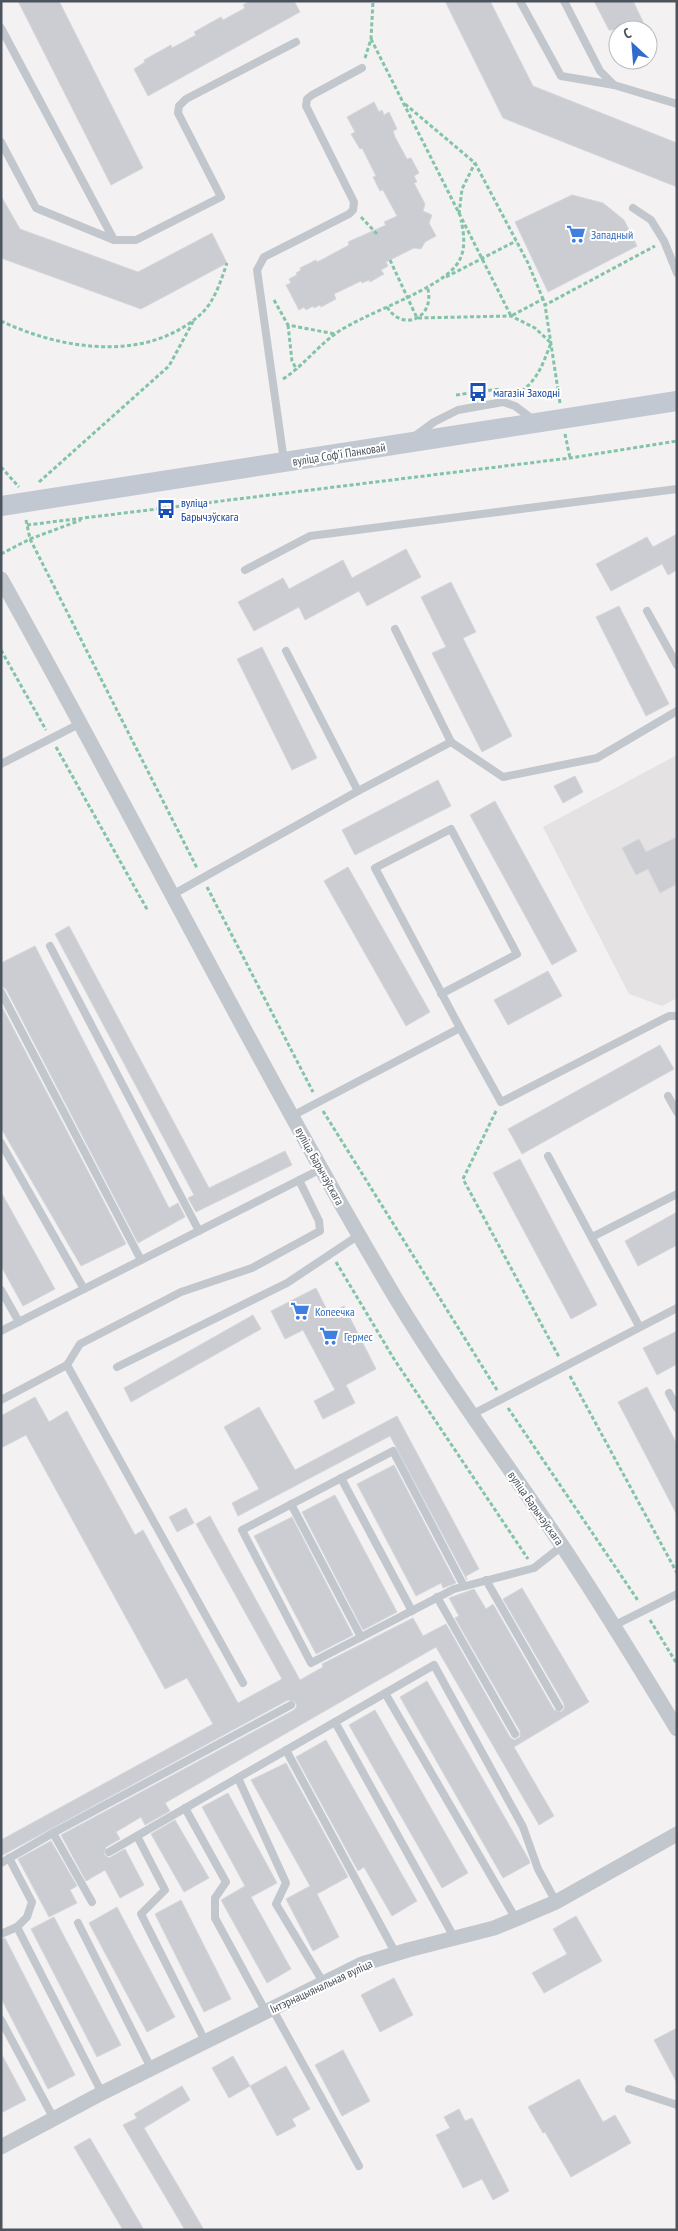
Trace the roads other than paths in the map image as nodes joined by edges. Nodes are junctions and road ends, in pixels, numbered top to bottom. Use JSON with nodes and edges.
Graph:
{"nodes":[{"id":1,"x":520,"y":1,"type":"edge"},
{"id":2,"x":564,"y":1,"type":"edge"},
{"id":3,"x":1,"y":28,"type":"edge"},
{"id":4,"x":296,"y":42,"type":"dead end"},
{"id":5,"x":362,"y":68,"type":"road end"},
{"id":6,"x":614,"y":85,"type":"junction"},
{"id":7,"x":677,"y":104,"type":"edge"},
{"id":8,"x":1,"y":142,"type":"edge"},
{"id":9,"x":633,"y":208,"type":"dead end"},
{"id":10,"x":114,"y":240,"type":"junction"},
{"id":11,"x":677,"y":274,"type":"edge"},
{"id":12,"x":677,"y":401,"type":"edge"},
{"id":13,"x":284,"y":463,"type":"junction"},
{"id":14,"x":677,"y":489,"type":"edge"},
{"id":15,"x":1,"y":506,"type":"edge"},
{"id":16,"x":245,"y":570,"type":"dead end"},
{"id":17,"x":1,"y":579,"type":"edge"},
{"id":18,"x":647,"y":611,"type":"dead end"},
{"id":19,"x":395,"y":629,"type":"dead end"},
{"id":20,"x":286,"y":651,"type":"dead end"},
{"id":21,"x":677,"y":665,"type":"edge"},
{"id":22,"x":677,"y":711,"type":"edge"},
{"id":23,"x":82,"y":723,"type":"junction"},
{"id":24,"x":451,"y":742,"type":"junction"},
{"id":25,"x":1,"y":764,"type":"edge"},
{"id":26,"x":358,"y":791,"type":"junction"},
{"id":27,"x":172,"y":895,"type":"junction"},
{"id":28,"x":50,"y":946,"type":"dead end"},
{"id":29,"x":1,"y":992,"type":"edge"},
{"id":30,"x":441,"y":994,"type":"junction"},
{"id":31,"x":677,"y":1016,"type":"edge"},
{"id":32,"x":460,"y":1028,"type":"junction"},
{"id":33,"x":668,"y":1096,"type":"dead end"},
{"id":34,"x":677,"y":1112,"type":"edge"},
{"id":35,"x":292,"y":1116,"type":"junction"},
{"id":36,"x":1,"y":1144,"type":"edge"},
{"id":37,"x":548,"y":1156,"type":"dead end"},
{"id":38,"x":321,"y":1169,"type":"junction"},
{"id":39,"x":299,"y":1180,"type":"junction"},
{"id":40,"x":677,"y":1194,"type":"edge"},
{"id":41,"x":198,"y":1231,"type":"junction"},
{"id":42,"x":359,"y":1235,"type":"junction"},
{"id":43,"x":592,"y":1237,"type":"junction"},
{"id":44,"x":140,"y":1260,"type":"junction"},
{"id":45,"x":84,"y":1289,"type":"junction"},
{"id":46,"x":1,"y":1290,"type":"edge"},
{"id":47,"x":677,"y":1308,"type":"edge"},
{"id":48,"x":19,"y":1322,"type":"junction"},
{"id":49,"x":639,"y":1326,"type":"junction"},
{"id":50,"x":1,"y":1331,"type":"edge"},
{"id":51,"x":67,"y":1365,"type":"junction"},
{"id":52,"x":117,"y":1367,"type":"dead end"},
{"id":53,"x":669,"y":1393,"type":"dead end"},
{"id":54,"x":1,"y":1400,"type":"edge"},
{"id":55,"x":677,"y":1408,"type":"edge"},
{"id":56,"x":472,"y":1415,"type":"junction"},
{"id":57,"x":341,"y":1478,"type":"junction"},
{"id":58,"x":291,"y":1504,"type":"junction"},
{"id":59,"x":562,"y":1546,"type":"junction"},
{"id":60,"x":486,"y":1580,"type":"junction"},
{"id":61,"x":464,"y":1586,"type":"junction"},
{"id":62,"x":677,"y":1594,"type":"edge"},
{"id":63,"x":437,"y":1597,"type":"junction"},
{"id":64,"x":412,"y":1610,"type":"junction"},
{"id":65,"x":615,"y":1625,"type":"junction"},
{"id":66,"x":361,"y":1637,"type":"junction"},
{"id":67,"x":242,"y":1682,"type":"dead end"},
{"id":68,"x":385,"y":1693,"type":"junction"},
{"id":69,"x":291,"y":1705,"type":"dead end"},
{"id":70,"x":559,"y":1707,"type":"dead end"},
{"id":71,"x":335,"y":1722,"type":"junction"},
{"id":72,"x":677,"y":1729,"type":"edge"},
{"id":73,"x":515,"y":1734,"type":"dead end"},
{"id":74,"x":286,"y":1750,"type":"junction"},
{"id":75,"x":238,"y":1778,"type":"junction"},
{"id":76,"x":185,"y":1808,"type":"junction"},
{"id":77,"x":53,"y":1833,"type":"junction"},
{"id":78,"x":677,"y":1834,"type":"edge"},
{"id":79,"x":137,"y":1836,"type":"junction"},
{"id":80,"x":109,"y":1852,"type":"dead end"},
{"id":81,"x":10,"y":1858,"type":"junction"},
{"id":82,"x":1,"y":1864,"type":"edge"},
{"id":83,"x":92,"y":1902,"type":"dead end"},
{"id":84,"x":556,"y":1902,"type":"junction"},
{"id":85,"x":516,"y":1919,"type":"junction"},
{"id":86,"x":78,"y":1923,"type":"dead end"},
{"id":87,"x":17,"y":1927,"type":"junction"},
{"id":88,"x":1,"y":1934,"type":"edge"},
{"id":89,"x":455,"y":1939,"type":"junction"},
{"id":90,"x":396,"y":1954,"type":"junction"},
{"id":91,"x":323,"y":1982,"type":"junction"},
{"id":92,"x":269,"y":2010,"type":"junction"},
{"id":93,"x":1,"y":2020,"type":"edge"},
{"id":94,"x":205,"y":2041,"type":"junction"},
{"id":95,"x":151,"y":2068,"type":"junction"},
{"id":96,"x":628,"y":2089,"type":"dead end"},
{"id":97,"x":102,"y":2093,"type":"junction"},
{"id":98,"x":677,"y":2105,"type":"edge"},
{"id":99,"x":54,"y":2119,"type":"junction"},
{"id":100,"x":3,"y":2143,"type":"edge"},
{"id":101,"x":359,"y":2166,"type":"dead end"}],
"edges":[{"from":1,"to":6,"type":"lane"},
{"from":2,"to":6,"type":"lane"},
{"from":3,"to":10,"type":"lane"},
{"from":4,"to":10,"type":"lane"},
{"from":5,"to":13,"type":"lane"},
{"from":6,"to":7,"type":"lane"},
{"from":8,"to":10,"type":"lane"},
{"from":9,"to":11,"type":"lane"},
{"from":12,"to":13,"type":"main road","name":"вуліца Софʼі Панковай"},
{"from":13,"to":15,"type":"main road","name":"вуліца Софʼі Панковай"},
{"from":14,"to":16,"type":"lane"},
{"from":17,"to":23,"type":"street","name":"вуліца Барычэўскага"},
{"from":18,"to":21,"type":"lane"},
{"from":19,"to":24,"type":"lane"},
{"from":20,"to":26,"type":"lane"},
{"from":22,"to":24,"type":"lane"},
{"from":23,"to":25,"type":"lane"},
{"from":23,"to":27,"type":"street","name":"вуліца Барычэўскага"},
{"from":24,"to":26,"type":"lane"},
{"from":26,"to":27,"type":"lane"},
{"from":27,"to":35,"type":"street","name":"вуліца Барычэўскага"},
{"from":28,"to":41,"type":"lane"},
{"from":29,"to":44,"type":"lane"},
{"from":30,"to":30,"type":"lane"},
{"from":30,"to":32,"type":"lane"},
{"from":31,"to":32,"type":"lane"},
{"from":32,"to":35,"type":"lane"},
{"from":33,"to":34,"type":"lane"},
{"from":35,"to":38,"type":"street","name":"вуліца Барычэўскага"},
{"from":36,"to":45,"type":"lane"},
{"from":37,"to":43,"type":"lane"},
{"from":38,"to":39,"type":"lane"},
{"from":38,"to":42,"type":"street","name":"вуліца Барычэўскага"},
{"from":39,"to":41,"type":"lane"},
{"from":39,"to":51,"type":"lane"},
{"from":40,"to":43,"type":"lane"},
{"from":41,"to":44,"type":"lane"},
{"from":42,"to":52,"type":"lane"},
{"from":42,"to":56,"type":"street","name":"вуліца Барычэўскага"},
{"from":43,"to":49,"type":"lane"},
{"from":44,"to":45,"type":"lane"},
{"from":45,"to":48,"type":"lane"},
{"from":46,"to":48,"type":"lane"},
{"from":47,"to":49,"type":"lane"},
{"from":48,"to":50,"type":"lane"},
{"from":49,"to":56,"type":"lane"},
{"from":51,"to":54,"type":"lane"},
{"from":51,"to":67,"type":"lane"},
{"from":53,"to":55,"type":"lane"},
{"from":56,"to":59,"type":"street","name":"вуліца Барычэўскага"},
{"from":57,"to":58,"type":"lane"},
{"from":57,"to":61,"type":"lane"},
{"from":57,"to":64,"type":"lane"},
{"from":58,"to":66,"type":"lane"},
{"from":58,"to":66,"type":"lane"},
{"from":59,"to":60,"type":"lane"},
{"from":59,"to":65,"type":"street","name":"вуліца Барычэўскага"},
{"from":60,"to":61,"type":"lane"},
{"from":60,"to":70,"type":"lane"},
{"from":61,"to":63,"type":"lane"},
{"from":62,"to":65,"type":"lane"},
{"from":63,"to":64,"type":"lane"},
{"from":63,"to":73,"type":"lane"},
{"from":64,"to":66,"type":"lane"},
{"from":65,"to":72,"type":"street","name":"вуліца Барычэўскага"},
{"from":68,"to":71,"type":"lane"},
{"from":68,"to":84,"type":"lane"},
{"from":68,"to":85,"type":"lane"},
{"from":69,"to":77,"type":"lane"},
{"from":71,"to":74,"type":"lane"},
{"from":71,"to":89,"type":"lane"},
{"from":74,"to":75,"type":"lane"},
{"from":74,"to":90,"type":"lane"},
{"from":75,"to":76,"type":"lane"},
{"from":75,"to":91,"type":"lane"},
{"from":76,"to":79,"type":"lane"},
{"from":76,"to":92,"type":"lane"},
{"from":77,"to":81,"type":"lane"},
{"from":77,"to":83,"type":"lane"},
{"from":78,"to":84,"type":"street","name":"Інтэрнацыянальная вуліца"},
{"from":79,"to":80,"type":"lane"},
{"from":79,"to":94,"type":"lane"},
{"from":81,"to":82,"type":"lane"},
{"from":81,"to":87,"type":"lane"},
{"from":84,"to":85,"type":"street","name":"Інтэрнацыянальная вуліца"},
{"from":85,"to":89,"type":"street","name":"Інтэрнацыянальная вуліца"},
{"from":86,"to":95,"type":"lane"},
{"from":87,"to":88,"type":"lane"},
{"from":87,"to":97,"type":"lane"},
{"from":89,"to":90,"type":"street","name":"Інтэрнацыянальная вуліца"},
{"from":90,"to":91,"type":"street","name":"Інтэрнацыянальная вуліца"},
{"from":91,"to":92,"type":"street","name":"Інтэрнацыянальная вуліца"},
{"from":92,"to":94,"type":"street","name":"Інтэрнацыянальная вуліца"},
{"from":92,"to":101,"type":"lane"},
{"from":93,"to":99,"type":"lane"},
{"from":94,"to":95,"type":"street","name":"Інтэрнацыянальная вуліца"},
{"from":95,"to":97,"type":"street","name":"Інтэрнацыянальная вуліца"},
{"from":96,"to":98,"type":"lane"},
{"from":97,"to":99,"type":"street","name":"Інтэрнацыянальная вуліца"},
{"from":99,"to":100,"type":"street","name":"Інтэрнацыянальная вуліца"}]}
